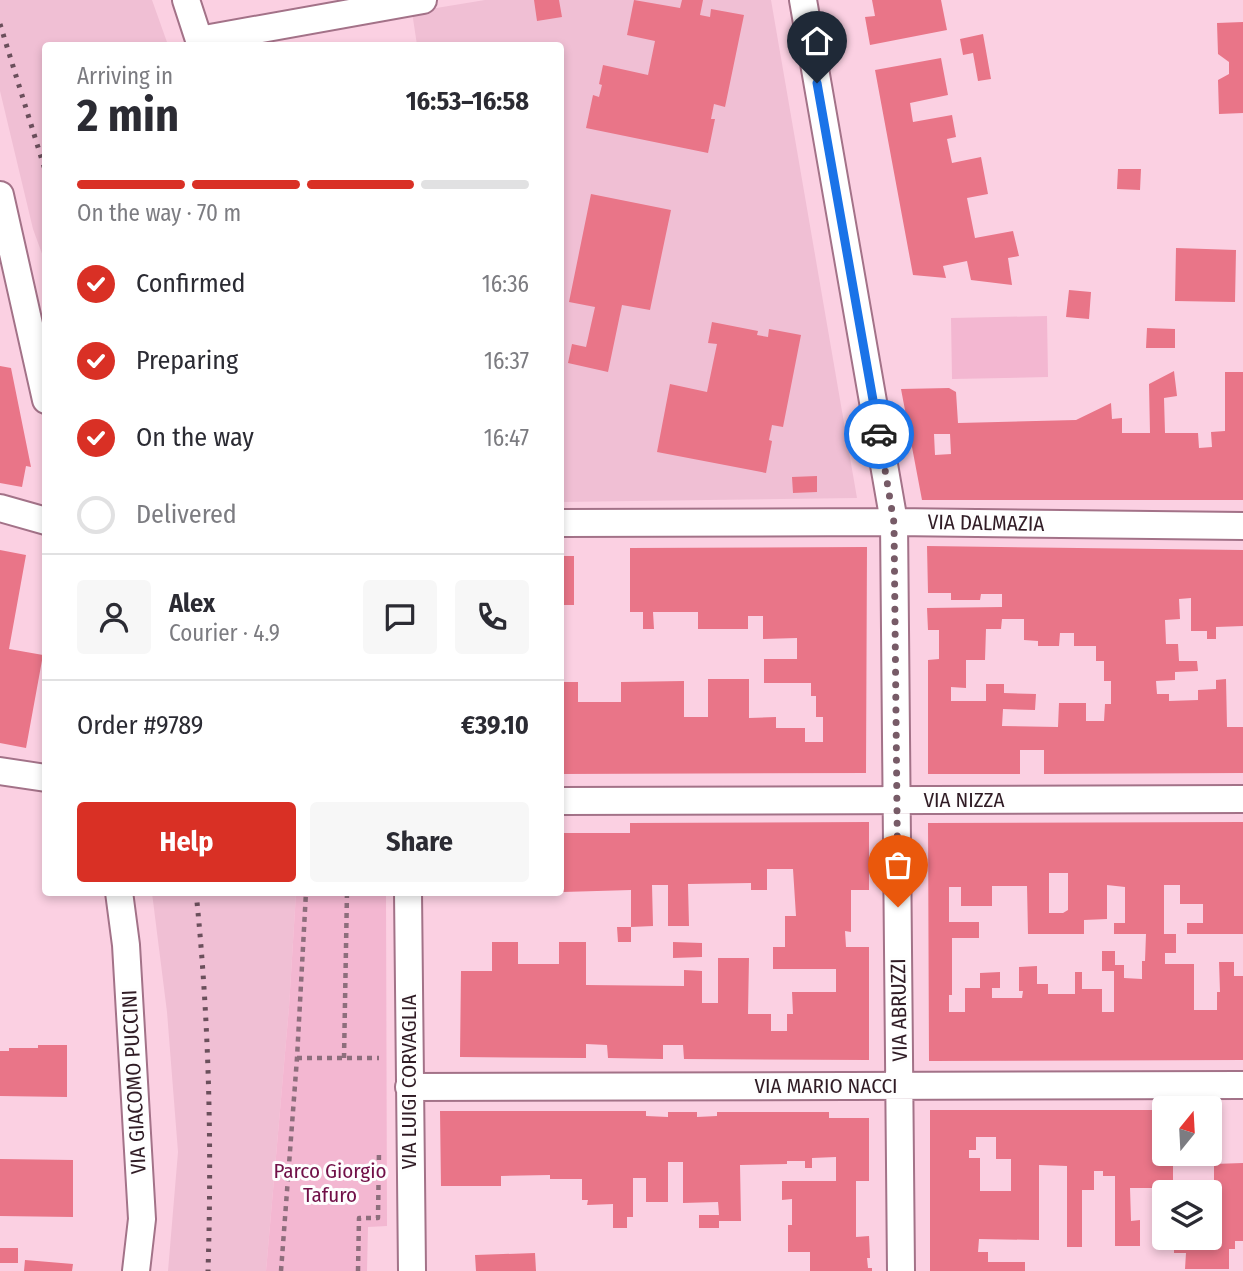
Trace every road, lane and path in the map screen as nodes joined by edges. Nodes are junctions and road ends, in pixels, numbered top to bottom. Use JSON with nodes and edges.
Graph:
{"nodes":[{"id":1,"x":186,"y":0,"type":"edge"},
{"id":2,"x":423,"y":0,"type":"edge"},
{"id":3,"x":803,"y":0,"type":"edge"},
{"id":4,"x":200,"y":42,"type":"edge"},
{"id":5,"x":205,"y":42,"type":"edge"},
{"id":6,"x":0,"y":195,"type":"edge"},
{"id":7,"x":42,"y":382,"type":"edge"},
{"id":8,"x":0,"y":508,"type":"edge"},
{"id":9,"x":42,"y":520,"type":"edge"},
{"id":10,"x":564,"y":523,"type":"edge"},
{"id":11,"x":894,"y":523,"type":"junction"},
{"id":12,"x":1243,"y":526,"type":"edge"},
{"id":13,"x":0,"y":771,"type":"edge"},
{"id":14,"x":42,"y":777,"type":"edge"},
{"id":15,"x":1243,"y":799,"type":"edge"},
{"id":16,"x":897,"y":800,"type":"junction"},
{"id":17,"x":564,"y":801,"type":"edge"},
{"id":18,"x":120,"y":896,"type":"edge"},
{"id":19,"x":306,"y":896,"type":"edge"},
{"id":20,"x":347,"y":896,"type":"edge"},
{"id":21,"x":408,"y":896,"type":"edge"},
{"id":22,"x":379,"y":1044,"type":"dead end"},
{"id":23,"x":297,"y":1058,"type":"junction"},
{"id":24,"x":344,"y":1058,"type":"junction"},
{"id":25,"x":379,"y":1058,"type":"junction"},
{"id":26,"x":379,"y":1071,"type":"dead end"},
{"id":27,"x":1243,"y":1085,"type":"edge"},
{"id":28,"x":899,"y":1086,"type":"junction"},
{"id":29,"x":409,"y":1087,"type":"junction"},
{"id":30,"x":379,"y":1138,"type":"dead end"},
{"id":31,"x":136,"y":1271,"type":"edge"},
{"id":32,"x":281,"y":1271,"type":"edge"},
{"id":33,"x":358,"y":1271,"type":"edge"},
{"id":34,"x":412,"y":1271,"type":"edge"},
{"id":35,"x":901,"y":1271,"type":"edge"}],
"edges":[{"from":1,"to":4,"type":"street"},
{"from":2,"to":5,"type":"street"},
{"from":3,"to":11,"type":"street","name":"VIA ABRUZZI"},
{"from":6,"to":7,"type":"street"},
{"from":8,"to":9,"type":"street"},
{"from":10,"to":11,"type":"street","name":"VIA DALMAZIA"},
{"from":11,"to":12,"type":"street","name":"VIA DALMAZIA"},
{"from":11,"to":16,"type":"street","name":"VIA ABRUZZI"},
{"from":13,"to":14,"type":"street"},
{"from":15,"to":16,"type":"street","name":"VIA NIZZA"},
{"from":16,"to":17,"type":"street","name":"VIA NIZZA"},
{"from":16,"to":28,"type":"street","name":"VIA ABRUZZI"},
{"from":18,"to":31,"type":"street","name":"VIA GIACOMO PUCCINI"},
{"from":19,"to":23,"type":"path"},
{"from":20,"to":24,"type":"path"},
{"from":21,"to":29,"type":"street","name":"VIA LUIGI CORVAGLIA"},
{"from":22,"to":25,"type":"path"},
{"from":23,"to":24,"type":"path"},
{"from":23,"to":32,"type":"path"},
{"from":24,"to":25,"type":"path"},
{"from":25,"to":26,"type":"path"},
{"from":27,"to":28,"type":"street","name":"VIA MARIO NACCI"},
{"from":28,"to":29,"type":"street","name":"VIA MARIO NACCI"},
{"from":28,"to":35,"type":"street","name":"VIA ABRUZZI"},
{"from":29,"to":34,"type":"street","name":"VIA LUIGI CORVAGLIA"},
{"from":30,"to":33,"type":"path"}]}
